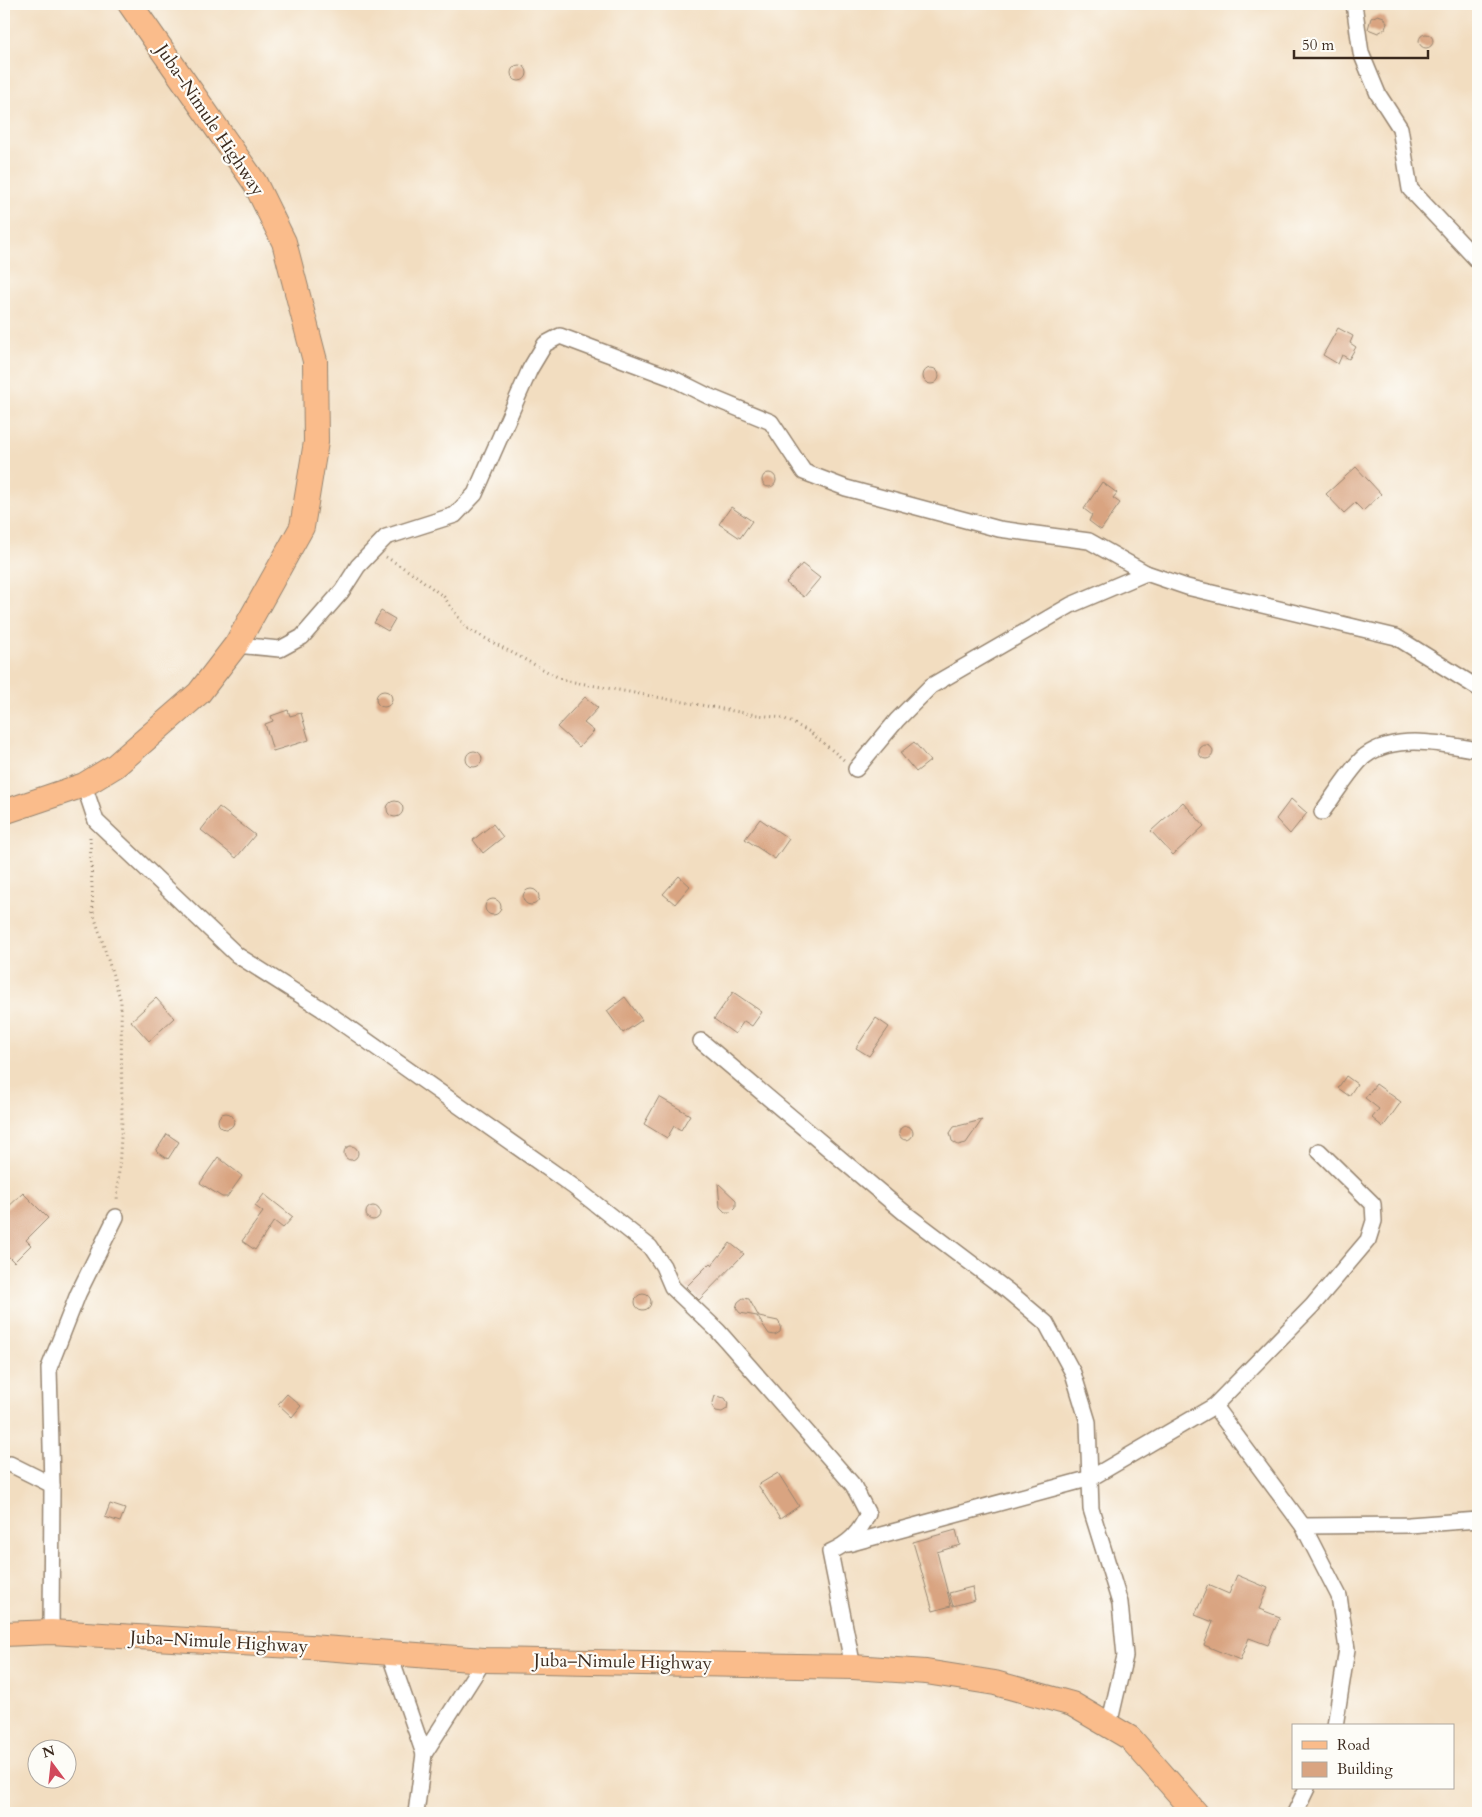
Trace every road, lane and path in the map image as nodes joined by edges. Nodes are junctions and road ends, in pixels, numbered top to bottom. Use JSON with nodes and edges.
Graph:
{"nodes":[{"id":1,"x":130,"y":4,"type":"edge"},
{"id":2,"x":1354,"y":4,"type":"edge"},
{"id":3,"x":1478,"y":261,"type":"edge"},
{"id":4,"x":372,"y":551,"type":"junction"},
{"id":5,"x":1146,"y":573,"type":"junction"},
{"id":6,"x":236,"y":645,"type":"junction"},
{"id":7,"x":1478,"y":688,"type":"edge"},
{"id":8,"x":1478,"y":750,"type":"edge"},
{"id":9,"x":856,"y":770,"type":"joint"},
{"id":10,"x":84,"y":785,"type":"junction"},
{"id":11,"x":4,"y":812,"type":"edge"},
{"id":12,"x":1322,"y":812,"type":"dead end"},
{"id":13,"x":96,"y":821,"type":"junction"},
{"id":14,"x":701,"y":1041,"type":"dead end"},
{"id":15,"x":1319,"y":1151,"type":"dead end"},
{"id":16,"x":116,"y":1217,"type":"joint"},
{"id":17,"x":1214,"y":1406,"type":"junction"},
{"id":18,"x":10,"y":1464,"type":"dead end"},
{"id":19,"x":1091,"y":1478,"type":"junction"},
{"id":20,"x":52,"y":1485,"type":"junction"},
{"id":21,"x":1478,"y":1520,"type":"edge"},
{"id":22,"x":1303,"y":1526,"type":"junction"},
{"id":23,"x":847,"y":1544,"type":"junction"},
{"id":24,"x":51,"y":1632,"type":"junction"},
{"id":25,"x":8,"y":1638,"type":"edge"},
{"id":26,"x":389,"y":1653,"type":"junction"},
{"id":27,"x":484,"y":1660,"type":"junction"},
{"id":28,"x":853,"y":1667,"type":"junction"},
{"id":29,"x":1335,"y":1724,"type":"edge"},
{"id":30,"x":1109,"y":1725,"type":"junction"},
{"id":31,"x":424,"y":1754,"type":"junction"},
{"id":32,"x":1306,"y":1790,"type":"edge"},
{"id":33,"x":416,"y":1813,"type":"edge"},
{"id":34,"x":1196,"y":1813,"type":"edge"},
{"id":35,"x":1295,"y":1813,"type":"edge"}],
"edges":[{"from":1,"to":6,"type":"main road","name":"Juba–Nimule Highway"},
{"from":2,"to":3,"type":"street"},
{"from":4,"to":5,"type":"street"},
{"from":4,"to":6,"type":"street"},
{"from":4,"to":9,"type":"path"},
{"from":5,"to":7,"type":"street"},
{"from":5,"to":9,"type":"street"},
{"from":6,"to":10,"type":"main road","name":"Juba–Nimule Highway"},
{"from":8,"to":12,"type":"street"},
{"from":10,"to":11,"type":"main road","name":"Juba–Nimule Highway"},
{"from":10,"to":13,"type":"street"},
{"from":13,"to":16,"type":"path"},
{"from":13,"to":23,"type":"street"},
{"from":14,"to":19,"type":"street"},
{"from":15,"to":17,"type":"street"},
{"from":16,"to":20,"type":"street"},
{"from":17,"to":19,"type":"street"},
{"from":17,"to":22,"type":"street"},
{"from":18,"to":20,"type":"street"},
{"from":19,"to":23,"type":"street"},
{"from":19,"to":30,"type":"street"},
{"from":20,"to":24,"type":"street"},
{"from":21,"to":22,"type":"street"},
{"from":22,"to":29,"type":"street"},
{"from":23,"to":28,"type":"street"},
{"from":24,"to":25,"type":"main road","name":"Juba–Nimule Highway"},
{"from":24,"to":26,"type":"main road","name":"Juba–Nimule Highway"},
{"from":26,"to":27,"type":"main road","name":"Juba–Nimule Highway"},
{"from":26,"to":31,"type":"street"},
{"from":27,"to":28,"type":"main road","name":"Juba–Nimule Highway"},
{"from":27,"to":31,"type":"street"},
{"from":28,"to":30,"type":"main road","name":"Juba–Nimule Highway"},
{"from":30,"to":34,"type":"main road","name":"Juba–Nimule Highway"},
{"from":31,"to":33,"type":"street"},
{"from":32,"to":35,"type":"street"}]}
